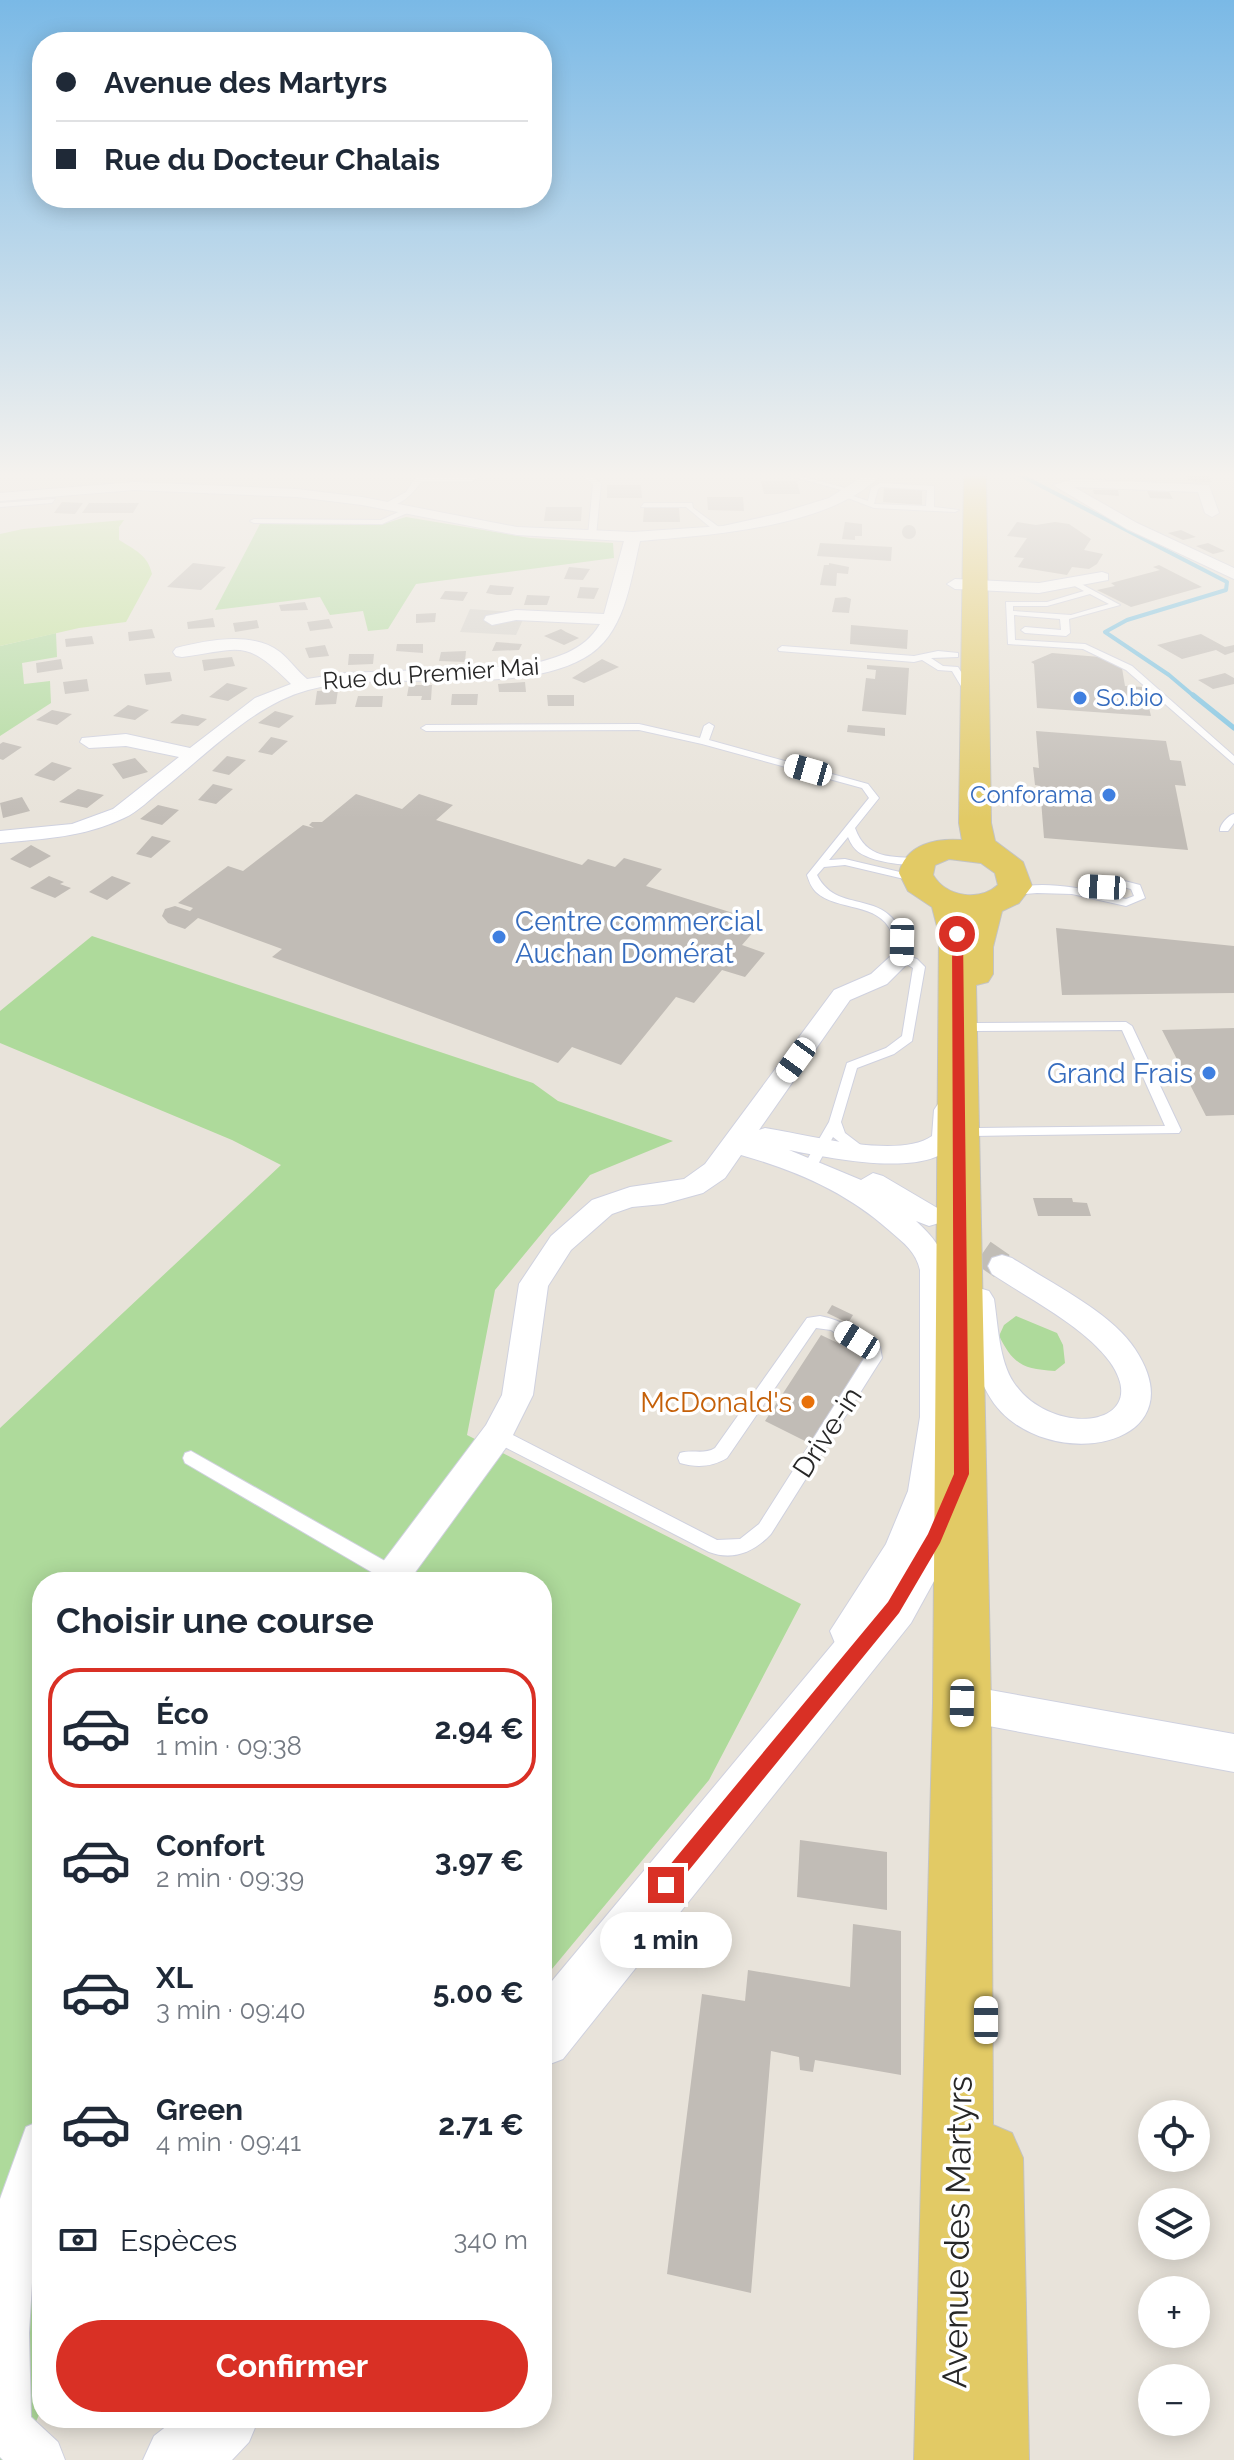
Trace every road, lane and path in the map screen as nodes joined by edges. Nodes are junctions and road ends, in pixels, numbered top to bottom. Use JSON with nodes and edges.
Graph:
{"nodes":[{"id":1,"x":618,"y":590,"type":"edge"},
{"id":2,"x":964,"y":590,"type":"edge"},
{"id":3,"x":965,"y":590,"type":"edge"},
{"id":4,"x":1091,"y":591,"type":"joint"},
{"id":5,"x":1009,"y":613,"type":"junction"},
{"id":6,"x":1064,"y":616,"type":"junction"},
{"id":7,"x":610,"y":619,"type":"junction"},
{"id":8,"x":492,"y":620,"type":"dead end"},
{"id":9,"x":1025,"y":630,"type":"dead end"},
{"id":10,"x":782,"y":649,"type":"dead end"},
{"id":11,"x":182,"y":652,"type":"dead end"},
{"id":12,"x":955,"y":662,"type":"junction"},
{"id":13,"x":303,"y":685,"type":"junction"},
{"id":14,"x":972,"y":698,"type":"junction"},
{"id":15,"x":709,"y":726,"type":"dead end"},
{"id":16,"x":426,"y":728,"type":"dead end"},
{"id":17,"x":89,"y":742,"type":"dead end"},
{"id":18,"x":704,"y":742,"type":"junction"},
{"id":19,"x":194,"y":755,"type":"junction"},
{"id":20,"x":1234,"y":761,"type":"edge"},
{"id":21,"x":1234,"y":817,"type":"edge"},
{"id":22,"x":851,"y":829,"type":"junction"},
{"id":23,"x":1224,"y":829,"type":"dead end"},
{"id":24,"x":0,"y":837,"type":"edge"},
{"id":25,"x":824,"y":864,"type":"junction"},
{"id":26,"x":966,"y":876,"type":"junction"},
{"id":27,"x":902,"y":958,"type":"junction"},
{"id":28,"x":967,"y":1021,"type":"junction"},
{"id":29,"x":835,"y":1122,"type":"junction"},
{"id":30,"x":978,"y":1133,"type":"junction"},
{"id":31,"x":740,"y":1139,"type":"junction"},
{"id":32,"x":861,"y":1152,"type":"junction"},
{"id":33,"x":816,"y":1155,"type":"junction"},
{"id":34,"x":929,"y":1216,"type":"tunnel mouth"},
{"id":35,"x":990,"y":1282,"type":"junction"},
{"id":36,"x":497,"y":1435,"type":"junction"},
{"id":37,"x":191,"y":1458,"type":"dead end"},
{"id":38,"x":686,"y":1458,"type":"dead end"},
{"id":39,"x":962,"y":1474,"type":"junction"},
{"id":40,"x":381,"y":1572,"type":"edge"},
{"id":41,"x":395,"y":1572,"type":"edge"},
{"id":42,"x":973,"y":1704,"type":"junction"},
{"id":43,"x":1234,"y":1753,"type":"edge"},
{"id":44,"x":712,"y":1829,"type":"junction"},
{"id":45,"x":552,"y":2026,"type":"edge"},
{"id":46,"x":32,"y":2173,"type":"edge"},
{"id":47,"x":6,"y":2250,"type":"edge"},
{"id":48,"x":215,"y":2428,"type":"edge"},
{"id":49,"x":15,"y":2436,"type":"edge"},
{"id":50,"x":178,"y":2460,"type":"edge"},
{"id":51,"x":954,"y":2460,"type":"edge"},
{"id":52,"x":989,"y":2460,"type":"edge"}],
"edges":[{"from":1,"to":7,"type":"street","name":"Rue du Premier Mai"},
{"from":2,"to":12,"type":"main road","name":"Avenue des Martyrs"},
{"from":3,"to":14,"type":"main road","name":"Avenue des Martyrs"},
{"from":4,"to":5,"type":"lane"},
{"from":4,"to":6,"type":"lane"},
{"from":5,"to":6,"type":"lane"},
{"from":5,"to":20,"type":"lane"},
{"from":6,"to":9,"type":"lane"},
{"from":7,"to":8,"type":"street"},
{"from":7,"to":13,"type":"street","name":"Rue du Premier Mai"},
{"from":10,"to":12,"type":"lane"},
{"from":11,"to":13,"type":"street"},
{"from":12,"to":14,"type":"lane"},
{"from":12,"to":26,"type":"main road","name":"Avenue des Martyrs"},
{"from":13,"to":19,"type":"street","name":"Rue du Premier Mai"},
{"from":14,"to":26,"type":"main road","name":"Avenue des Martyrs"},
{"from":15,"to":18,"type":"lane"},
{"from":16,"to":18,"type":"lane"},
{"from":17,"to":19,"type":"street"},
{"from":18,"to":22,"type":"lane"},
{"from":19,"to":24,"type":"street","name":"Rue du Premier Mai"},
{"from":21,"to":23,"type":"lane"},
{"from":22,"to":25,"type":"lane"},
{"from":22,"to":26,"type":"lane"},
{"from":25,"to":26,"type":"lane"},
{"from":25,"to":27,"type":"lane"},
{"from":26,"to":26,"type":"lane"},
{"from":26,"to":28,"type":"main road","name":"Avenue des Martyrs"},
{"from":27,"to":29,"type":"lane"},
{"from":27,"to":31,"type":"street"},
{"from":28,"to":30,"type":"main road","name":"Avenue des Martyrs"},
{"from":28,"to":30,"type":"lane"},
{"from":28,"to":32,"type":"street"},
{"from":28,"to":39,"type":"main road","name":"Avenue des Martyrs"},
{"from":29,"to":32,"type":"lane"},
{"from":29,"to":33,"type":"lane"},
{"from":30,"to":35,"type":"main road","name":"Avenue des Martyrs"},
{"from":31,"to":33,"type":"street"},
{"from":31,"to":36,"type":"street"},
{"from":32,"to":33,"type":"street"},
{"from":33,"to":34,"type":"street"},
{"from":33,"to":44,"type":"street"},
{"from":35,"to":35,"type":"street"},
{"from":35,"to":42,"type":"main road","name":"Avenue des Martyrs"},
{"from":36,"to":38,"type":"lane","name":"Drive-in"},
{"from":36,"to":41,"type":"street"},
{"from":37,"to":40,"type":"lane"},
{"from":39,"to":42,"type":"main road","name":"Avenue des Martyrs"},
{"from":39,"to":44,"type":"main road"},
{"from":42,"to":43,"type":"street"},
{"from":42,"to":51,"type":"main road","name":"Avenue des Martyrs"},
{"from":42,"to":52,"type":"main road","name":"Avenue des Martyrs"},
{"from":44,"to":45,"type":"main road"},
{"from":46,"to":47,"type":"street"},
{"from":47,"to":49,"type":"street"},
{"from":48,"to":50,"type":"main road"}]}
